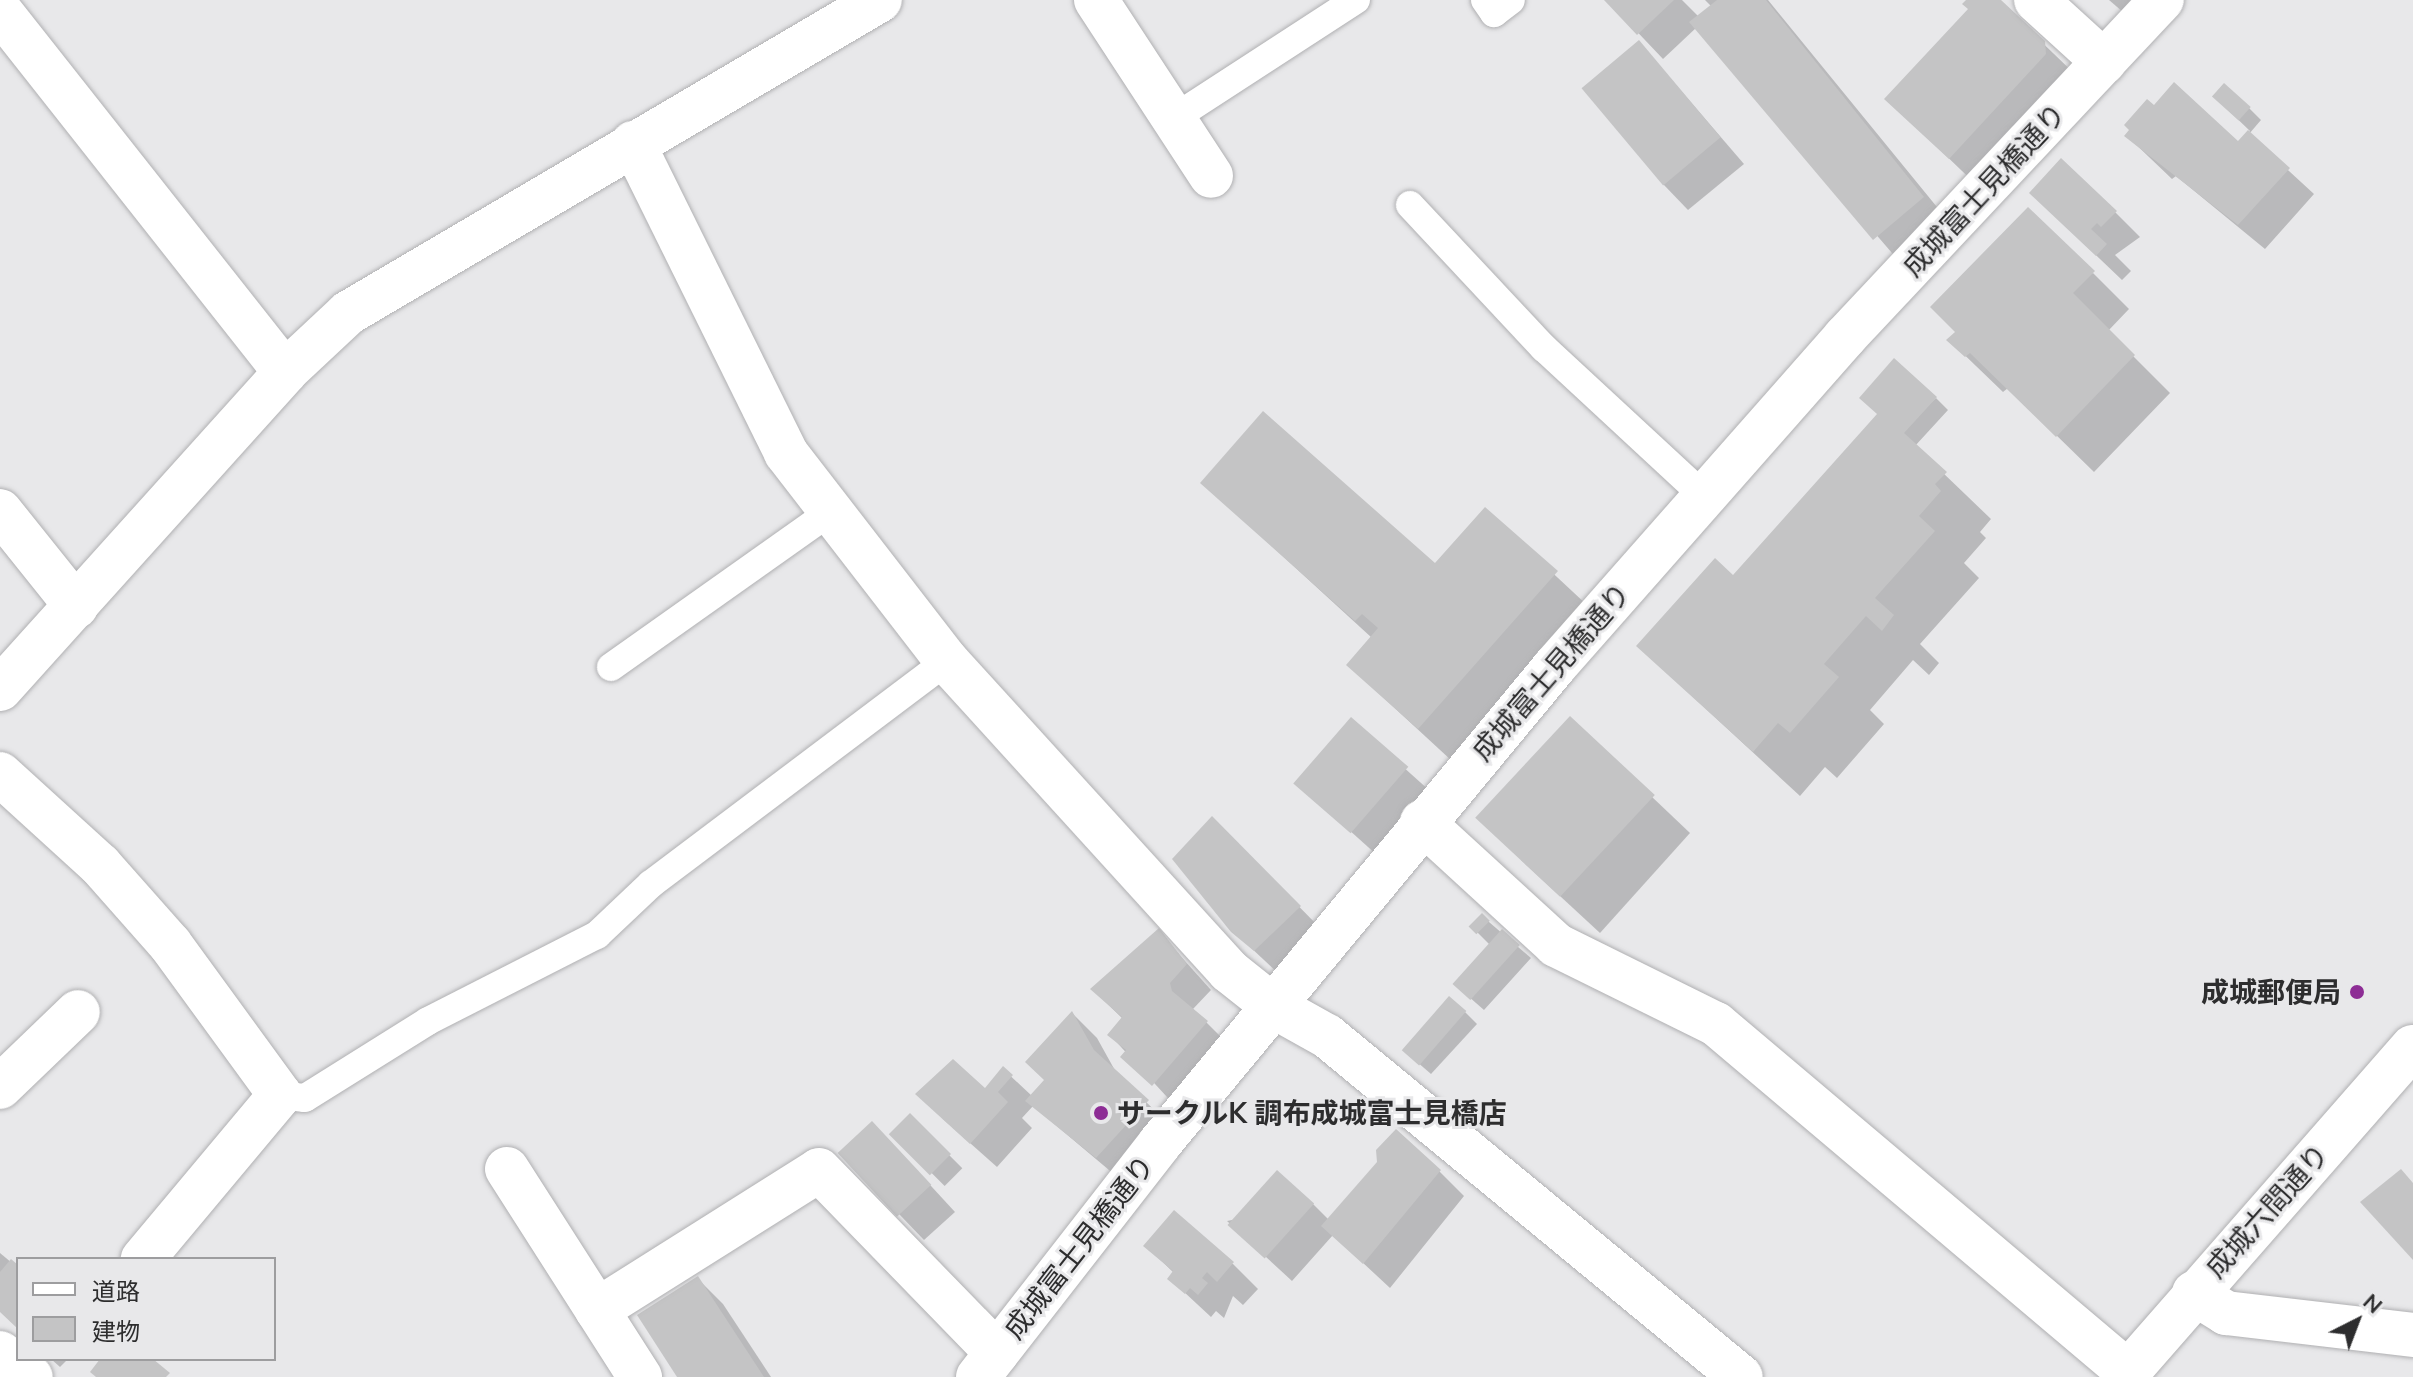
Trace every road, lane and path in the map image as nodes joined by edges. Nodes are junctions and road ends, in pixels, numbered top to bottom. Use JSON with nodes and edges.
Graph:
{"nodes":[{"id":1,"x":880,"y":0,"type":"edge"},
{"id":2,"x":1096,"y":0,"type":"edge"},
{"id":3,"x":1356,"y":0,"type":"edge"},
{"id":4,"x":1485,"y":0,"type":"edge"},
{"id":5,"x":1511,"y":0,"type":"edge"},
{"id":6,"x":2036,"y":0,"type":"edge"},
{"id":7,"x":2162,"y":0,"type":"edge"},
{"id":8,"x":0,"y":11,"type":"edge"},
{"id":9,"x":2104,"y":62,"type":"junction"},
{"id":10,"x":1174,"y":118,"type":"junction"},
{"id":11,"x":633,"y":143,"type":"junction"},
{"id":12,"x":1211,"y":176,"type":"dead end"},
{"id":13,"x":1410,"y":205,"type":"dead end"},
{"id":14,"x":285,"y":372,"type":"junction"},
{"id":15,"x":1704,"y":496,"type":"junction"},
{"id":16,"x":0,"y":511,"type":"edge"},
{"id":17,"x":831,"y":511,"type":"junction"},
{"id":18,"x":76,"y":606,"type":"junction"},
{"id":19,"x":947,"y":661,"type":"junction"},
{"id":20,"x":611,"y":667,"type":"dead end"},
{"id":21,"x":0,"y":689,"type":"edge"},
{"id":22,"x":0,"y":774,"type":"edge"},
{"id":23,"x":1422,"y":822,"type":"junction"},
{"id":24,"x":1273,"y":1006,"type":"junction"},
{"id":25,"x":78,"y":1012,"type":"dead end"},
{"id":26,"x":2413,"y":1047,"type":"edge"},
{"id":27,"x":0,"y":1087,"type":"edge"},
{"id":28,"x":280,"y":1095,"type":"junction"},
{"id":29,"x":507,"y":1169,"type":"dead end"},
{"id":30,"x":145,"y":1257,"type":"edge"},
{"id":31,"x":2194,"y":1293,"type":"junction"},
{"id":32,"x":597,"y":1310,"type":"junction"},
{"id":33,"x":2413,"y":1335,"type":"edge"},
{"id":34,"x":0,"y":1353,"type":"edge"},
{"id":35,"x":57,"y":1361,"type":"edge"},
{"id":36,"x":988,"y":1365,"type":"edge"},
{"id":37,"x":2126,"y":1375,"type":"edge"},
{"id":38,"x":31,"y":1377,"type":"edge"},
{"id":39,"x":44,"y":1377,"type":"edge"},
{"id":40,"x":640,"y":1377,"type":"edge"},
{"id":41,"x":1741,"y":1377,"type":"edge"}],
"edges":[{"from":1,"to":11,"type":"street"},
{"from":2,"to":10,"type":"street"},
{"from":3,"to":10,"type":"lane"},
{"from":4,"to":5,"type":"lane"},
{"from":6,"to":9,"type":"street"},
{"from":7,"to":9,"type":"street","name":"成城富士見橋通り"},
{"from":8,"to":14,"type":"street"},
{"from":9,"to":15,"type":"street","name":"成城富士見橋通り"},
{"from":10,"to":12,"type":"street"},
{"from":11,"to":14,"type":"street"},
{"from":11,"to":17,"type":"street"},
{"from":13,"to":15,"type":"lane"},
{"from":14,"to":18,"type":"street"},
{"from":15,"to":23,"type":"street","name":"成城富士見橋通り"},
{"from":16,"to":18,"type":"street"},
{"from":17,"to":19,"type":"street"},
{"from":17,"to":20,"type":"lane"},
{"from":18,"to":21,"type":"street"},
{"from":19,"to":24,"type":"street"},
{"from":19,"to":28,"type":"lane"},
{"from":22,"to":28,"type":"street"},
{"from":23,"to":24,"type":"street","name":"成城富士見橋通り"},
{"from":23,"to":37,"type":"street"},
{"from":24,"to":36,"type":"street","name":"成城富士見橋通り"},
{"from":24,"to":41,"type":"street"},
{"from":25,"to":27,"type":"street"},
{"from":26,"to":31,"type":"street","name":"成城六間通り"},
{"from":28,"to":30,"type":"street"},
{"from":29,"to":32,"type":"street"},
{"from":31,"to":33,"type":"street"},
{"from":31,"to":37,"type":"street","name":"成城六間通り"},
{"from":32,"to":36,"type":"street"},
{"from":32,"to":40,"type":"street"},
{"from":34,"to":38,"type":"street"},
{"from":35,"to":39,"type":"street"}]}
